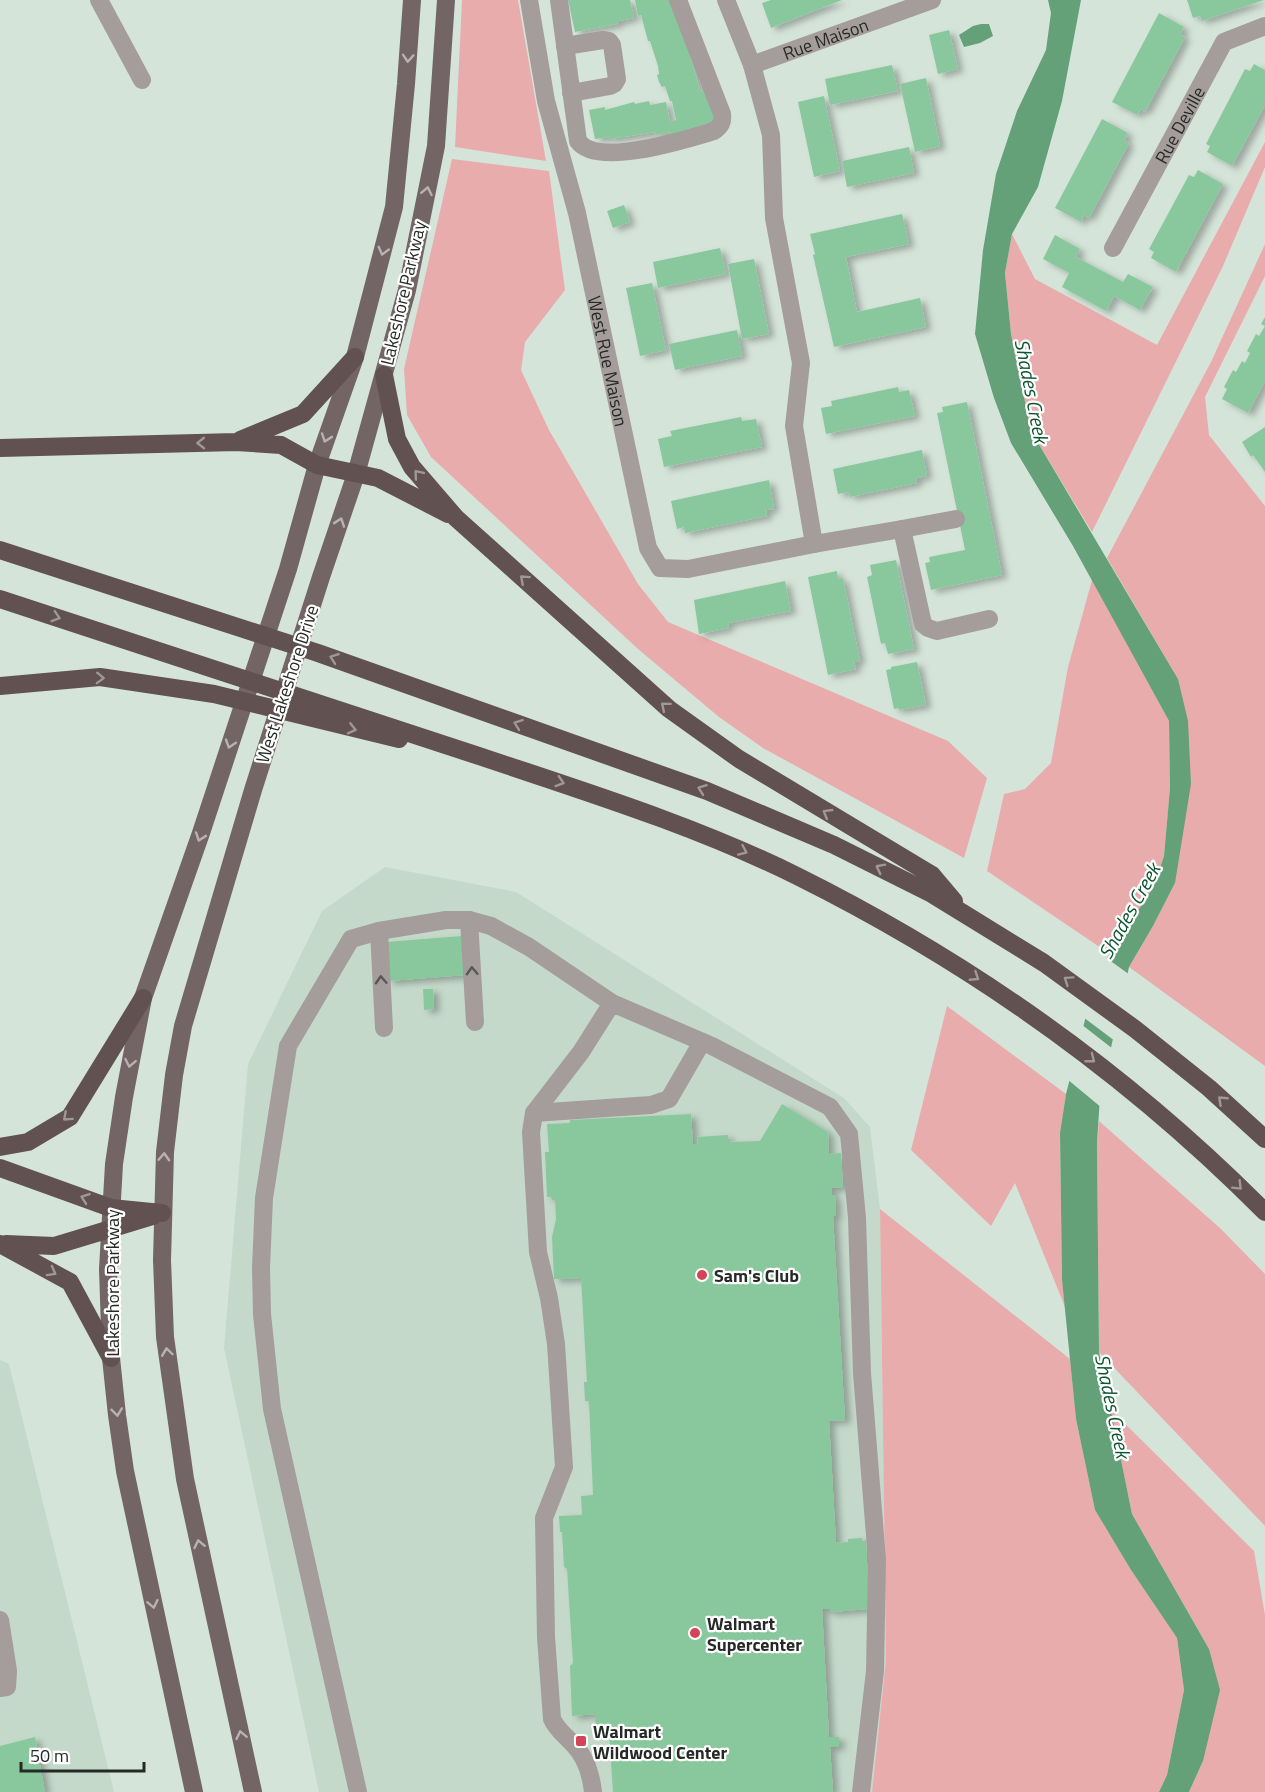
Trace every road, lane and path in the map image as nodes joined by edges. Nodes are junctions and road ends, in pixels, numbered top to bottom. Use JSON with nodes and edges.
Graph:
{"nodes":[{"id":1,"x":99,"y":0,"type":"edge"},
{"id":2,"x":412,"y":0,"type":"edge"},
{"id":3,"x":446,"y":0,"type":"edge"},
{"id":4,"x":529,"y":0,"type":"edge"},
{"id":5,"x":559,"y":0,"type":"edge"},
{"id":6,"x":678,"y":0,"type":"edge"},
{"id":7,"x":726,"y":0,"type":"edge"},
{"id":8,"x":932,"y":0,"type":"edge"},
{"id":9,"x":1265,"y":26,"type":"edge"},
{"id":10,"x":565,"y":46,"type":"junction"},
{"id":11,"x":752,"y":65,"type":"junction"},
{"id":12,"x":567,"y":68,"type":"junction"},
{"id":13,"x":541,"y":71,"type":"junction"},
{"id":14,"x":142,"y":80,"type":"dead end"},
{"id":15,"x":571,"y":93,"type":"junction"},
{"id":16,"x":1113,"y":248,"type":"dead end"},
{"id":17,"x":355,"y":357,"type":"junction"},
{"id":18,"x":384,"y":375,"type":"junction"},
{"id":19,"x":236,"y":442,"type":"junction"},
{"id":20,"x":0,"y":448,"type":"edge"},
{"id":21,"x":317,"y":465,"type":"junction"},
{"id":22,"x":356,"y":474,"type":"junction"},
{"id":23,"x":456,"y":518,"type":"junction"},
{"id":24,"x":956,"y":519,"type":"dead end"},
{"id":25,"x":902,"y":529,"type":"junction"},
{"id":26,"x":814,"y":544,"type":"junction"},
{"id":27,"x":0,"y":550,"type":"edge"},
{"id":28,"x":288,"y":569,"type":"joint"},
{"id":29,"x":321,"y":577,"type":"joint"},
{"id":30,"x":0,"y":598,"type":"edge"},
{"id":31,"x":989,"y":619,"type":"dead end"},
{"id":32,"x":0,"y":686,"type":"edge"},
{"id":33,"x":489,"y":759,"type":"junction"},
{"id":34,"x":218,"y":781,"type":"joint"},
{"id":35,"x":966,"y":915,"type":"junction"},
{"id":36,"x":469,"y":920,"type":"junction"},
{"id":37,"x":379,"y":932,"type":"junction"},
{"id":38,"x":143,"y":998,"type":"junction"},
{"id":39,"x":612,"y":1003,"type":"junction"},
{"id":40,"x":475,"y":1022,"type":"dead end"},
{"id":41,"x":384,"y":1028,"type":"dead end"},
{"id":42,"x":702,"y":1042,"type":"junction"},
{"id":43,"x":534,"y":1113,"type":"junction"},
{"id":44,"x":1265,"y":1139,"type":"edge"},
{"id":45,"x":0,"y":1148,"type":"edge"},
{"id":46,"x":0,"y":1168,"type":"edge"},
{"id":47,"x":111,"y":1208,"type":"junction"},
{"id":48,"x":1264,"y":1211,"type":"edge"},
{"id":49,"x":162,"y":1213,"type":"junction"},
{"id":50,"x":110,"y":1228,"type":"junction"},
{"id":51,"x":0,"y":1244,"type":"edge"},
{"id":52,"x":111,"y":1358,"type":"junction"},
{"id":53,"x":0,"y":1620,"type":"edge"},
{"id":54,"x":0,"y":1688,"type":"edge"},
{"id":55,"x":194,"y":1792,"type":"edge"},
{"id":56,"x":253,"y":1792,"type":"edge"},
{"id":57,"x":358,"y":1792,"type":"edge"},
{"id":58,"x":592,"y":1792,"type":"edge"},
{"id":59,"x":861,"y":1792,"type":"edge"}],
"edges":[{"from":1,"to":14,"type":"street"},
{"from":2,"to":17,"type":"main road","name":"Lakeshore Parkway","one_way":true},
{"from":18,"to":3,"type":"main road","name":"Lakeshore Parkway","one_way":true},
{"from":4,"to":13,"type":"street","name":"West Rue Maison"},
{"from":5,"to":10,"type":"street"},
{"from":6,"to":15,"type":"street"},
{"from":7,"to":11,"type":"street"},
{"from":8,"to":11,"type":"street","name":"Rue Maison"},
{"from":9,"to":16,"type":"street","name":"Rue Deville"},
{"from":10,"to":12,"type":"street"},
{"from":10,"to":15,"type":"street"},
{"from":11,"to":26,"type":"street"},
{"from":12,"to":13,"type":"street"},
{"from":12,"to":15,"type":"street"},
{"from":13,"to":26,"type":"street","name":"West Rue Maison"},
{"from":17,"to":19,"type":"highway"},
{"from":17,"to":21,"type":"main road","name":"Lakeshore Parkway","one_way":true},
{"from":18,"to":22,"type":"main road","name":"Lakeshore Parkway"},
{"from":23,"to":18,"type":"highway","one_way":true},
{"from":19,"to":20,"type":"highway","one_way":true},
{"from":19,"to":21,"type":"highway"},
{"from":21,"to":22,"type":"highway"},
{"from":21,"to":28,"type":"main road","name":"Lakeshore Parkway"},
{"from":22,"to":23,"type":"highway"},
{"from":29,"to":22,"type":"main road","name":"Lakeshore Parkway","one_way":true},
{"from":35,"to":23,"type":"highway","one_way":true},
{"from":24,"to":25,"type":"street","name":"West Rue Maison"},
{"from":25,"to":26,"type":"street","name":"West Rue Maison"},
{"from":25,"to":31,"type":"street"},
{"from":35,"to":27,"type":"highway","one_way":true},
{"from":28,"to":34,"type":"main road","name":"West Lakeshore Drive","one_way":true},
{"from":49,"to":29,"type":"main road","name":"West Lakeshore Drive","one_way":true},
{"from":30,"to":33,"type":"highway","one_way":true},
{"from":32,"to":33,"type":"highway","one_way":true},
{"from":33,"to":48,"type":"highway","one_way":true},
{"from":34,"to":38,"type":"main road","name":"Lakeshore Parkway","one_way":true},
{"from":44,"to":35,"type":"highway","one_way":true},
{"from":36,"to":37,"type":"street"},
{"from":36,"to":39,"type":"street"},
{"from":40,"to":36,"type":"street","one_way":true},
{"from":41,"to":37,"type":"street","one_way":true},
{"from":37,"to":57,"type":"street"},
{"from":38,"to":45,"type":"highway","one_way":true},
{"from":38,"to":47,"type":"main road","name":"Lakeshore Parkway","one_way":true},
{"from":39,"to":42,"type":"street"},
{"from":39,"to":43,"type":"street"},
{"from":42,"to":43,"type":"street"},
{"from":42,"to":59,"type":"street"},
{"from":43,"to":58,"type":"street"},
{"from":47,"to":46,"type":"highway","one_way":true},
{"from":47,"to":49,"type":"highway"},
{"from":47,"to":50,"type":"main road","name":"Lakeshore Parkway"},
{"from":49,"to":50,"type":"highway"},
{"from":56,"to":49,"type":"main road","one_way":true},
{"from":50,"to":51,"type":"highway"},
{"from":50,"to":52,"type":"main road","name":"Lakeshore Parkway"},
{"from":51,"to":52,"type":"highway","one_way":true},
{"from":52,"to":55,"type":"main road","name":"Lakeshore Parkway","one_way":true},
{"from":53,"to":54,"type":"street"}]}
